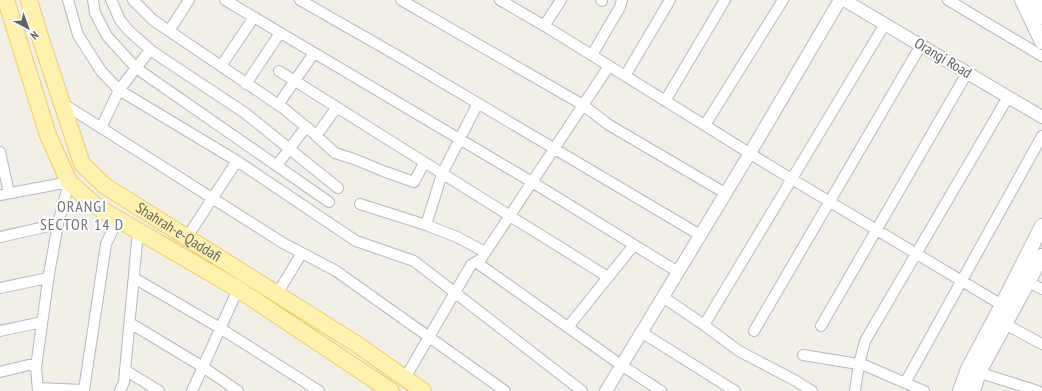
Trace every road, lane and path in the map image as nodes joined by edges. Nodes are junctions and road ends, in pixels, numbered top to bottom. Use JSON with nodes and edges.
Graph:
{"nodes":[{"id":1,"x":6,"y":0,"type":"edge"},
{"id":2,"x":29,"y":0,"type":"edge"},
{"id":3,"x":68,"y":0,"type":"edge"},
{"id":4,"x":94,"y":0,"type":"edge"},
{"id":5,"x":111,"y":0,"type":"edge"},
{"id":6,"x":133,"y":0,"type":"edge"},
{"id":7,"x":189,"y":0,"type":"edge"},
{"id":8,"x":225,"y":0,"type":"edge"},
{"id":9,"x":300,"y":0,"type":"edge"},
{"id":10,"x":401,"y":0,"type":"edge"},
{"id":11,"x":500,"y":0,"type":"edge"},
{"id":12,"x":561,"y":0,"type":"edge"},
{"id":13,"x":622,"y":0,"type":"edge"},
{"id":14,"x":670,"y":0,"type":"edge"},
{"id":15,"x":725,"y":0,"type":"edge"},
{"id":16,"x":783,"y":0,"type":"edge"},
{"id":17,"x":840,"y":0,"type":"edge"},
{"id":18,"x":844,"y":0,"type":"edge"},
{"id":19,"x":948,"y":0,"type":"edge"},
{"id":20,"x":1022,"y":0,"type":"edge"},
{"id":21,"x":254,"y":17,"type":"junction"},
{"id":22,"x":884,"y":24,"type":"junction"},
{"id":23,"x":544,"y":26,"type":"junction"},
{"id":24,"x":169,"y":31,"type":"junction"},
{"id":25,"x":280,"y":33,"type":"junction"},
{"id":26,"x":1042,"y":42,"type":"edge"},
{"id":27,"x":921,"y":45,"type":"junction"},
{"id":28,"x":150,"y":50,"type":"junction"},
{"id":29,"x":314,"y":53,"type":"junction"},
{"id":30,"x":592,"y":55,"type":"junction"},
{"id":31,"x":1042,"y":56,"type":"edge"},
{"id":32,"x":221,"y":66,"type":"junction"},
{"id":33,"x":609,"y":66,"type":"junction"},
{"id":34,"x":136,"y":68,"type":"junction"},
{"id":35,"x":279,"y":71,"type":"dead end"},
{"id":36,"x":967,"y":73,"type":"junction"},
{"id":37,"x":625,"y":76,"type":"junction"},
{"id":38,"x":295,"y":81,"type":"junction"},
{"id":39,"x":246,"y":84,"type":"junction"},
{"id":40,"x":119,"y":90,"type":"junction"},
{"id":41,"x":1008,"y":97,"type":"junction"},
{"id":42,"x":665,"y":101,"type":"junction"},
{"id":43,"x":62,"y":103,"type":"junction"},
{"id":44,"x":478,"y":103,"type":"junction"},
{"id":45,"x":278,"y":105,"type":"junction"},
{"id":46,"x":583,"y":105,"type":"junction"},
{"id":47,"x":337,"y":107,"type":"junction"},
{"id":48,"x":1042,"y":117,"type":"edge"},
{"id":49,"x":306,"y":126,"type":"junction"},
{"id":50,"x":705,"y":126,"type":"junction"},
{"id":51,"x":101,"y":128,"type":"junction"},
{"id":52,"x":316,"y":136,"type":"junction"},
{"id":53,"x":1042,"y":136,"type":"edge"},
{"id":54,"x":460,"y":139,"type":"junction"},
{"id":55,"x":289,"y":149,"type":"junction"},
{"id":56,"x":554,"y":149,"type":"junction"},
{"id":57,"x":750,"y":153,"type":"junction"},
{"id":58,"x":0,"y":155,"type":"edge"},
{"id":59,"x":237,"y":161,"type":"junction"},
{"id":60,"x":424,"y":163,"type":"junction"},
{"id":61,"x":277,"y":165,"type":"junction"},
{"id":62,"x":442,"y":174,"type":"junction"},
{"id":63,"x":792,"y":179,"type":"junction"},
{"id":64,"x":69,"y":182,"type":"junction"},
{"id":65,"x":532,"y":182,"type":"junction"},
{"id":66,"x":338,"y":188,"type":"dead end"},
{"id":67,"x":726,"y":193,"type":"junction"},
{"id":68,"x":5,"y":194,"type":"edge"},
{"id":69,"x":212,"y":198,"type":"junction"},
{"id":70,"x":830,"y":201,"type":"junction"},
{"id":71,"x":329,"y":202,"type":"dead end"},
{"id":72,"x":360,"y":204,"type":"dead end"},
{"id":73,"x":510,"y":216,"type":"junction"},
{"id":74,"x":118,"y":219,"type":"junction"},
{"id":75,"x":58,"y":224,"type":"junction"},
{"id":76,"x":426,"y":225,"type":"junction"},
{"id":77,"x":1042,"y":226,"type":"edge"},
{"id":78,"x":138,"y":230,"type":"junction"},
{"id":79,"x":877,"y":230,"type":"junction"},
{"id":80,"x":700,"y":235,"type":"junction"},
{"id":81,"x":0,"y":237,"type":"edge"},
{"id":82,"x":186,"y":237,"type":"junction"},
{"id":83,"x":634,"y":245,"type":"junction"},
{"id":84,"x":485,"y":252,"type":"junction"},
{"id":85,"x":302,"y":254,"type":"junction"},
{"id":86,"x":916,"y":254,"type":"junction"},
{"id":87,"x":1042,"y":256,"type":"edge"},
{"id":88,"x":476,"y":262,"type":"junction"},
{"id":89,"x":678,"y":272,"type":"junction"},
{"id":90,"x":608,"y":277,"type":"junction"},
{"id":91,"x":48,"y":278,"type":"junction"},
{"id":92,"x":134,"y":278,"type":"junction"},
{"id":93,"x":962,"y":281,"type":"junction"},
{"id":94,"x":1028,"y":282,"type":"junction"},
{"id":95,"x":0,"y":288,"type":"edge"},
{"id":96,"x":238,"y":289,"type":"junction"},
{"id":97,"x":1042,"y":289,"type":"edge"},
{"id":98,"x":455,"y":293,"type":"junction"},
{"id":99,"x":277,"y":294,"type":"junction"},
{"id":100,"x":663,"y":296,"type":"junction"},
{"id":101,"x":1002,"y":305,"type":"junction"},
{"id":102,"x":42,"y":322,"type":"junction"},
{"id":103,"x":130,"y":323,"type":"junction"},
{"id":104,"x":1005,"y":324,"type":"junction"},
{"id":105,"x":704,"y":325,"type":"junction"},
{"id":106,"x":821,"y":326,"type":"dead end"},
{"id":107,"x":568,"y":327,"type":"junction"},
{"id":108,"x":220,"y":328,"type":"junction"},
{"id":109,"x":0,"y":331,"type":"edge"},
{"id":110,"x":754,"y":331,"type":"dead end"},
{"id":111,"x":641,"y":332,"type":"junction"},
{"id":112,"x":429,"y":337,"type":"junction"},
{"id":113,"x":1042,"y":344,"type":"edge"},
{"id":114,"x":802,"y":355,"type":"dead end"},
{"id":115,"x":36,"y":363,"type":"junction"},
{"id":116,"x":859,"y":364,"type":"junction"},
{"id":117,"x":622,"y":365,"type":"junction"},
{"id":118,"x":203,"y":367,"type":"junction"},
{"id":119,"x":126,"y":370,"type":"junction"},
{"id":120,"x":973,"y":371,"type":"junction"},
{"id":121,"x":0,"y":372,"type":"edge"},
{"id":122,"x":405,"y":378,"type":"junction"},
{"id":123,"x":905,"y":383,"type":"junction"},
{"id":124,"x":38,"y":389,"type":"edge"},
{"id":125,"x":1026,"y":389,"type":"edge"},
{"id":126,"x":120,"y":391,"type":"edge"},
{"id":127,"x":158,"y":391,"type":"edge"},
{"id":128,"x":192,"y":391,"type":"edge"},
{"id":129,"x":238,"y":391,"type":"edge"},
{"id":130,"x":319,"y":391,"type":"edge"},
{"id":131,"x":391,"y":391,"type":"edge"},
{"id":132,"x":423,"y":391,"type":"edge"},
{"id":133,"x":506,"y":391,"type":"edge"},
{"id":134,"x":582,"y":391,"type":"edge"},
{"id":135,"x":606,"y":391,"type":"edge"},
{"id":136,"x":661,"y":391,"type":"edge"},
{"id":137,"x":735,"y":391,"type":"edge"},
{"id":138,"x":812,"y":391,"type":"edge"},
{"id":139,"x":855,"y":391,"type":"edge"},
{"id":140,"x":924,"y":391,"type":"edge"},
{"id":141,"x":960,"y":391,"type":"edge"},
{"id":142,"x":973,"y":391,"type":"edge"},
{"id":143,"x":1038,"y":391,"type":"edge"}],
"edges":[{"from":1,"to":64,"type":"main road","name":"Shahrah-e-Qaddafi"},
{"from":2,"to":43,"type":"main road","name":"Shahrah-e-Qaddafi"},
{"from":3,"to":40,"type":"street"},
{"from":4,"to":34,"type":"street"},
{"from":5,"to":28,"type":"street"},
{"from":6,"to":24,"type":"street"},
{"from":7,"to":24,"type":"street"},
{"from":8,"to":21,"type":"street"},
{"from":9,"to":44,"type":"street"},
{"from":10,"to":46,"type":"street"},
{"from":11,"to":23,"type":"street"},
{"from":12,"to":23,"type":"street"},
{"from":13,"to":30,"type":"street"},
{"from":14,"to":37,"type":"street"},
{"from":15,"to":42,"type":"street"},
{"from":16,"to":50,"type":"street"},
{"from":17,"to":57,"type":"street"},
{"from":18,"to":22,"type":"street","name":"Orangi Road"},
{"from":19,"to":31,"type":"street"},
{"from":20,"to":26,"type":"main road"},
{"from":21,"to":25,"type":"street"},
{"from":21,"to":32,"type":"street"},
{"from":22,"to":27,"type":"street","name":"Orangi Road"},
{"from":22,"to":63,"type":"street"},
{"from":23,"to":30,"type":"street"},
{"from":24,"to":32,"type":"street"},
{"from":25,"to":29,"type":"street"},
{"from":25,"to":39,"type":"street"},
{"from":27,"to":36,"type":"street","name":"Orangi Road"},
{"from":27,"to":70,"type":"street"},
{"from":28,"to":34,"type":"street"},
{"from":28,"to":55,"type":"street"},
{"from":29,"to":38,"type":"street"},
{"from":29,"to":54,"type":"street"},
{"from":30,"to":33,"type":"street"},
{"from":32,"to":39,"type":"street"},
{"from":33,"to":37,"type":"street"},
{"from":33,"to":46,"type":"street"},
{"from":34,"to":40,"type":"street"},
{"from":34,"to":61,"type":"street"},
{"from":35,"to":38,"type":"street"},
{"from":36,"to":41,"type":"street","name":"Orangi Road"},
{"from":36,"to":79,"type":"street"},
{"from":37,"to":42,"type":"street"},
{"from":38,"to":45,"type":"street"},
{"from":38,"to":47,"type":"street"},
{"from":39,"to":45,"type":"street"},
{"from":40,"to":51,"type":"street"},
{"from":40,"to":59,"type":"street"},
{"from":41,"to":48,"type":"street","name":"Orangi Road"},
{"from":41,"to":86,"type":"street"},
{"from":42,"to":50,"type":"street"},
{"from":43,"to":51,"type":"street"},
{"from":43,"to":82,"type":"main road","name":"Shahrah-e-Qaddafi"},
{"from":44,"to":54,"type":"street"},
{"from":44,"to":56,"type":"street"},
{"from":45,"to":49,"type":"street"},
{"from":46,"to":56,"type":"street"},
{"from":46,"to":67,"type":"street"},
{"from":47,"to":52,"type":"street"},
{"from":47,"to":60,"type":"street"},
{"from":49,"to":52,"type":"street"},
{"from":49,"to":55,"type":"street"},
{"from":50,"to":57,"type":"street"},
{"from":51,"to":69,"type":"street"},
{"from":52,"to":60,"type":"street"},
{"from":53,"to":93,"type":"street"},
{"from":54,"to":62,"type":"street"},
{"from":54,"to":65,"type":"street"},
{"from":55,"to":61,"type":"street"},
{"from":55,"to":66,"type":"street"},
{"from":56,"to":65,"type":"street"},
{"from":56,"to":80,"type":"street"},
{"from":57,"to":63,"type":"street"},
{"from":57,"to":67,"type":"street"},
{"from":58,"to":68,"type":"street"},
{"from":59,"to":69,"type":"street"},
{"from":59,"to":98,"type":"street"},
{"from":60,"to":62,"type":"street"},
{"from":61,"to":71,"type":"street"},
{"from":62,"to":73,"type":"street"},
{"from":62,"to":76,"type":"street"},
{"from":63,"to":70,"type":"street"},
{"from":63,"to":105,"type":"street"},
{"from":64,"to":68,"type":"street"},
{"from":64,"to":74,"type":"main road","name":"Shahrah-e-Qaddafi"},
{"from":64,"to":75,"type":"street"},
{"from":65,"to":73,"type":"street"},
{"from":65,"to":83,"type":"street"},
{"from":67,"to":80,"type":"street"},
{"from":69,"to":82,"type":"street"},
{"from":69,"to":85,"type":"street"},
{"from":70,"to":79,"type":"street"},
{"from":70,"to":110,"type":"street"},
{"from":72,"to":76,"type":"street"},
{"from":73,"to":84,"type":"street"},
{"from":73,"to":90,"type":"street"},
{"from":74,"to":78,"type":"main road","name":"Shahrah-e-Qaddafi"},
{"from":74,"to":124,"type":"street"},
{"from":75,"to":81,"type":"street"},
{"from":75,"to":91,"type":"street"},
{"from":76,"to":84,"type":"street"},
{"from":77,"to":101,"type":"main road"},
{"from":78,"to":92,"type":"street"},
{"from":78,"to":96,"type":"main road","name":"Shahrah-e-Qaddafi"},
{"from":79,"to":86,"type":"street"},
{"from":79,"to":106,"type":"street"},
{"from":80,"to":89,"type":"street"},
{"from":82,"to":99,"type":"main road","name":"Shahrah-e-Qaddafi"},
{"from":83,"to":89,"type":"street"},
{"from":83,"to":90,"type":"street"},
{"from":84,"to":88,"type":"street"},
{"from":85,"to":99,"type":"street"},
{"from":85,"to":112,"type":"street"},
{"from":86,"to":93,"type":"street"},
{"from":86,"to":116,"type":"street"},
{"from":87,"to":94,"type":"main road"},
{"from":88,"to":98,"type":"street"},
{"from":88,"to":107,"type":"street"},
{"from":89,"to":100,"type":"street"},
{"from":90,"to":107,"type":"street"},
{"from":91,"to":95,"type":"street"},
{"from":91,"to":102,"type":"street"},
{"from":92,"to":103,"type":"street"},
{"from":92,"to":108,"type":"street"},
{"from":93,"to":101,"type":"street"},
{"from":93,"to":123,"type":"street"},
{"from":94,"to":97,"type":"street"},
{"from":94,"to":104,"type":"main road"},
{"from":96,"to":108,"type":"street"},
{"from":96,"to":131,"type":"main road","name":"Shahrah-e-Qaddafi"},
{"from":98,"to":112,"type":"street"},
{"from":98,"to":134,"type":"street"},
{"from":99,"to":122,"type":"main road","name":"Shahrah-e-Qaddafi"},
{"from":100,"to":105,"type":"street"},
{"from":100,"to":111,"type":"street"},
{"from":101,"to":120,"type":"main road"},
{"from":102,"to":109,"type":"street"},
{"from":102,"to":115,"type":"street"},
{"from":103,"to":118,"type":"street"},
{"from":103,"to":119,"type":"street"},
{"from":104,"to":113,"type":"street"},
{"from":104,"to":120,"type":"main road"},
{"from":105,"to":138,"type":"street"},
{"from":107,"to":117,"type":"street"},
{"from":108,"to":118,"type":"street"},
{"from":108,"to":130,"type":"street"},
{"from":111,"to":117,"type":"street"},
{"from":111,"to":137,"type":"street"},
{"from":112,"to":122,"type":"street"},
{"from":112,"to":133,"type":"street"},
{"from":114,"to":116,"type":"street"},
{"from":115,"to":121,"type":"street"},
{"from":115,"to":124,"type":"street"},
{"from":116,"to":123,"type":"street"},
{"from":116,"to":139,"type":"street"},
{"from":117,"to":135,"type":"street"},
{"from":117,"to":136,"type":"street"},
{"from":118,"to":128,"type":"street"},
{"from":118,"to":129,"type":"street"},
{"from":119,"to":126,"type":"street"},
{"from":119,"to":127,"type":"street"},
{"from":120,"to":125,"type":"street"},
{"from":120,"to":141,"type":"main road"},
{"from":120,"to":142,"type":"main road"},
{"from":122,"to":132,"type":"main road","name":"Shahrah-e-Qaddafi"},
{"from":123,"to":140,"type":"street"},
{"from":125,"to":143,"type":"street"}]}
